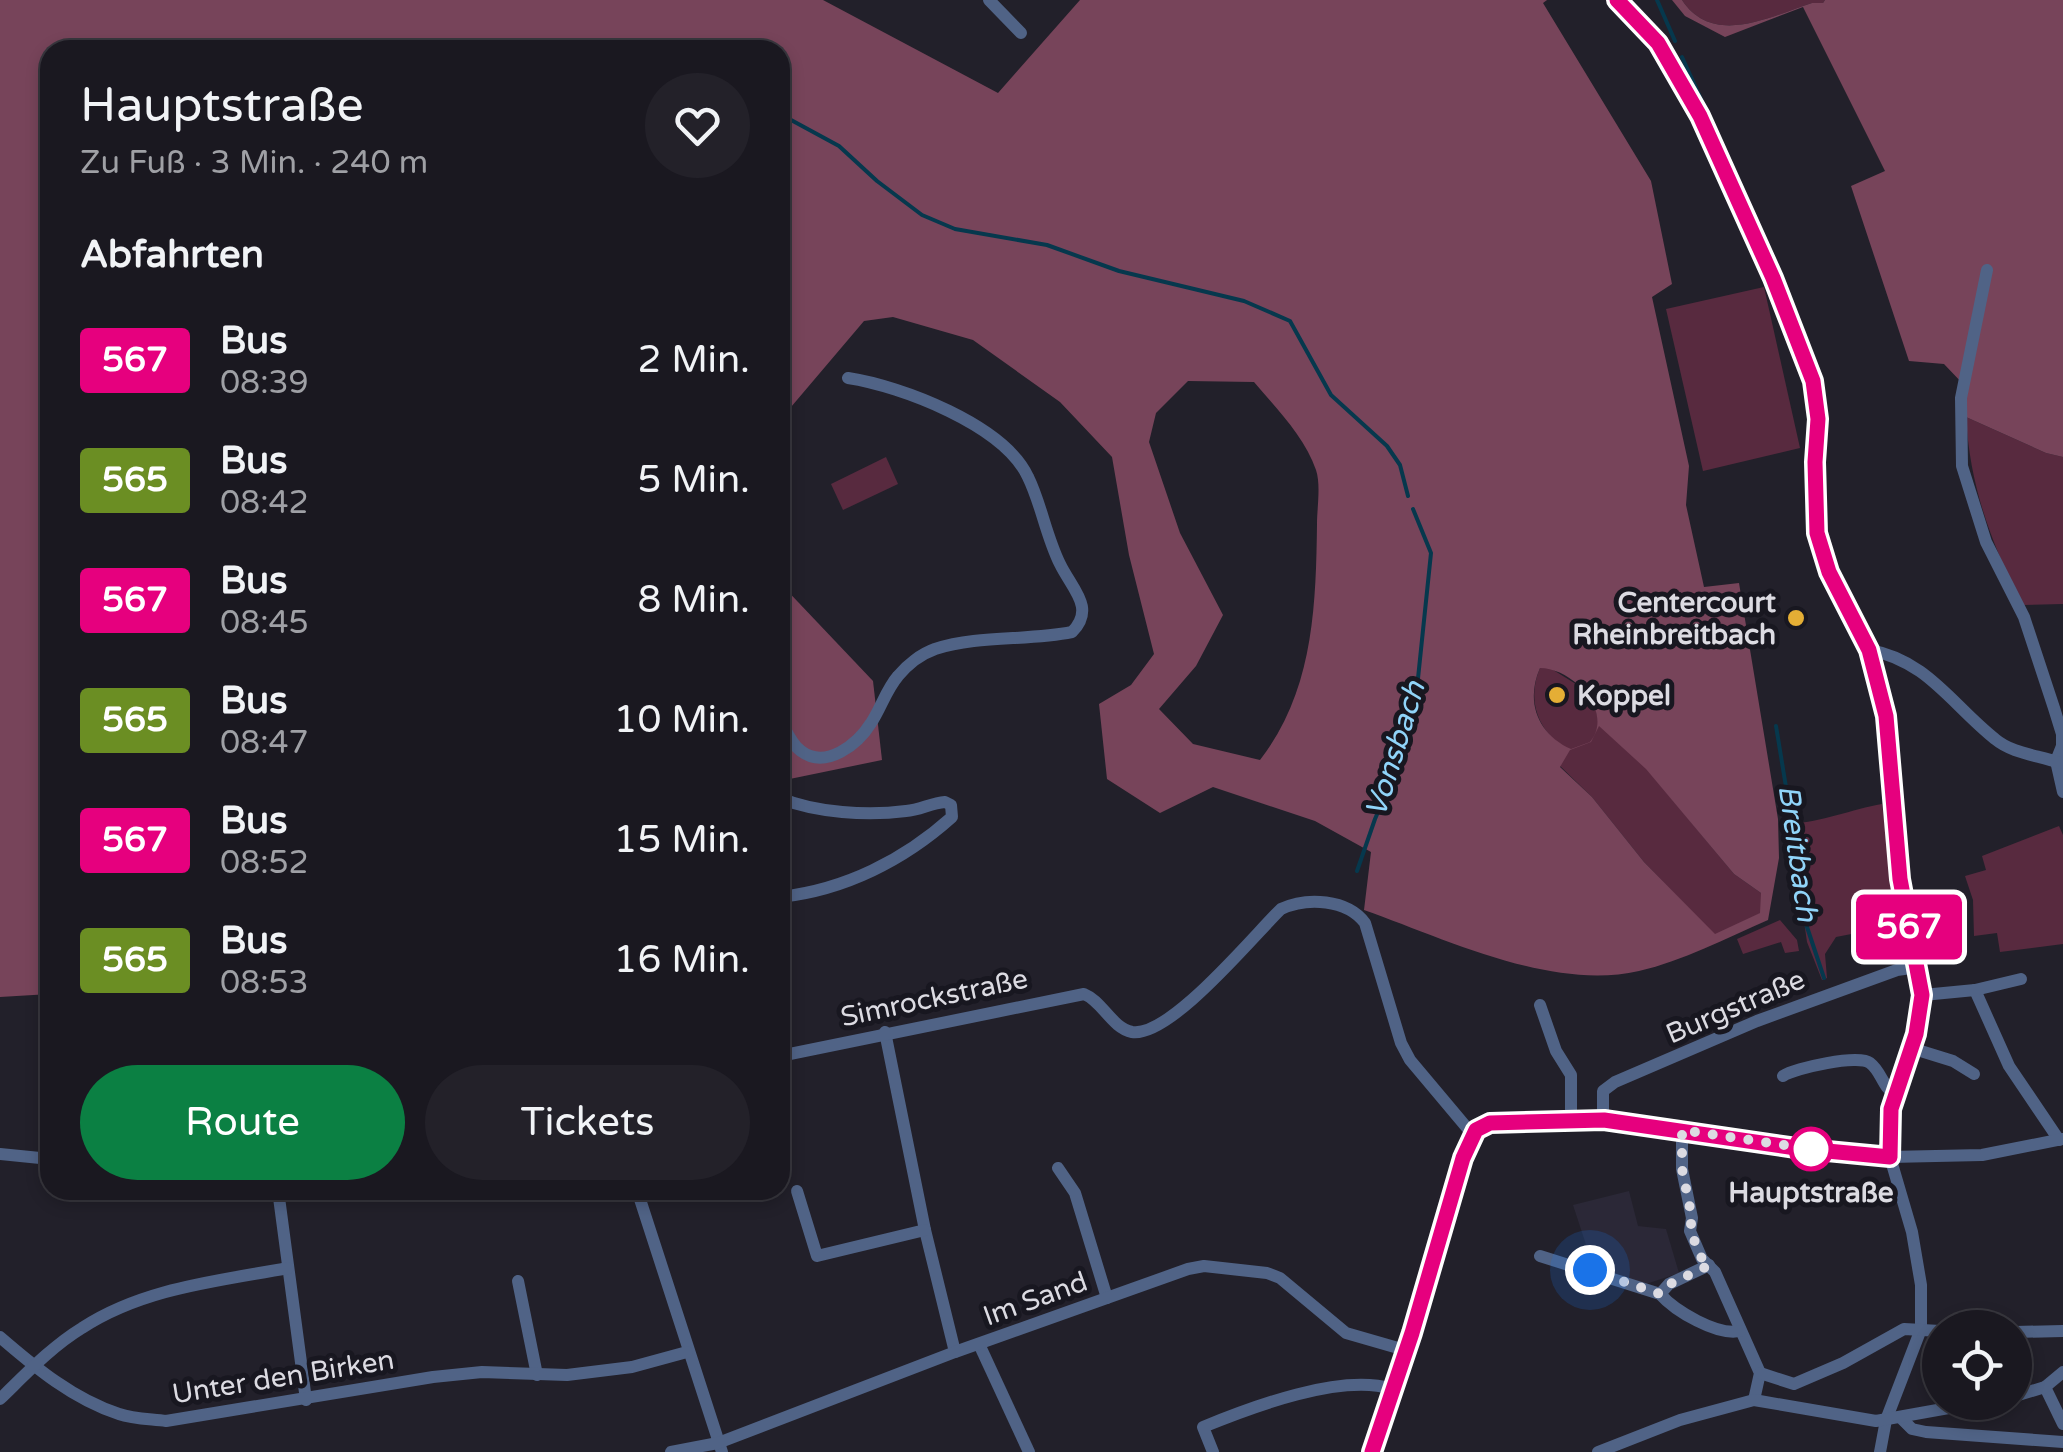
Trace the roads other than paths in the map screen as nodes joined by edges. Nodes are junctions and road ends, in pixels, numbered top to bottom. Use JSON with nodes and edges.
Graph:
{"nodes":[{"id":1,"x":989,"y":0,"type":"edge"},
{"id":2,"x":1617,"y":0,"type":"edge"},
{"id":3,"x":1021,"y":33,"type":"dead end"},
{"id":4,"x":1988,"y":270,"type":"dead end"},
{"id":5,"x":848,"y":378,"type":"dead end"},
{"id":6,"x":1869,"y":650,"type":"junction"},
{"id":7,"x":790,"y":736,"type":"edge"},
{"id":8,"x":2060,"y":763,"type":"edge"},
{"id":9,"x":2063,"y":792,"type":"edge"},
{"id":10,"x":790,"y":801,"type":"edge"},
{"id":11,"x":790,"y":895,"type":"edge"},
{"id":12,"x":1918,"y":967,"type":"junction"},
{"id":13,"x":2021,"y":979,"type":"dead end"},
{"id":14,"x":1975,"y":990,"type":"junction"},
{"id":15,"x":1922,"y":995,"type":"junction"},
{"id":16,"x":1540,"y":1005,"type":"dead end"},
{"id":17,"x":885,"y":1032,"type":"junction"},
{"id":18,"x":1910,"y":1048,"type":"junction"},
{"id":19,"x":790,"y":1054,"type":"edge"},
{"id":20,"x":1974,"y":1074,"type":"dead end"},
{"id":21,"x":1783,"y":1076,"type":"dead end"},
{"id":22,"x":1895,"y":1094,"type":"junction"},
{"id":23,"x":1571,"y":1120,"type":"junction"},
{"id":24,"x":1604,"y":1120,"type":"junction"},
{"id":25,"x":1682,"y":1130,"type":"junction"},
{"id":26,"x":1473,"y":1135,"type":"junction"},
{"id":27,"x":2059,"y":1140,"type":"edge"},
{"id":28,"x":0,"y":1154,"type":"edge"},
{"id":29,"x":1890,"y":1157,"type":"junction"},
{"id":30,"x":40,"y":1158,"type":"edge"},
{"id":31,"x":1058,"y":1168,"type":"dead end"},
{"id":32,"x":798,"y":1190,"type":"dead end"},
{"id":33,"x":279,"y":1200,"type":"edge"},
{"id":34,"x":640,"y":1200,"type":"edge"},
{"id":35,"x":925,"y":1230,"type":"junction"},
{"id":36,"x":1540,"y":1256,"type":"dead end"},
{"id":37,"x":1710,"y":1265,"type":"junction"},
{"id":38,"x":288,"y":1268,"type":"junction"},
{"id":39,"x":518,"y":1281,"type":"dead end"},
{"id":40,"x":1660,"y":1294,"type":"junction"},
{"id":41,"x":1107,"y":1298,"type":"junction"},
{"id":42,"x":1921,"y":1330,"type":"junction"},
{"id":43,"x":2063,"y":1331,"type":"edge"},
{"id":44,"x":1740,"y":1332,"type":"junction"},
{"id":45,"x":2032,"y":1332,"type":"edge"},
{"id":46,"x":0,"y":1338,"type":"edge"},
{"id":47,"x":978,"y":1344,"type":"junction"},
{"id":48,"x":1406,"y":1350,"type":"junction"},
{"id":49,"x":688,"y":1352,"type":"junction"},
{"id":50,"x":956,"y":1352,"type":"junction"},
{"id":51,"x":34,"y":1366,"type":"junction"},
{"id":52,"x":1760,"y":1372,"type":"junction"},
{"id":53,"x":2063,"y":1372,"type":"edge"},
{"id":54,"x":537,"y":1375,"type":"junction"},
{"id":55,"x":2044,"y":1387,"type":"junction"},
{"id":56,"x":1392,"y":1389,"type":"junction"},
{"id":57,"x":2032,"y":1391,"type":"edge"},
{"id":58,"x":0,"y":1399,"type":"edge"},
{"id":59,"x":306,"y":1400,"type":"junction"},
{"id":60,"x":1754,"y":1400,"type":"junction"},
{"id":61,"x":1922,"y":1414,"type":"edge"},
{"id":62,"x":1902,"y":1418,"type":"junction"},
{"id":63,"x":1886,"y":1420,"type":"junction"},
{"id":64,"x":2063,"y":1424,"type":"edge"},
{"id":65,"x":2063,"y":1442,"type":"edge"},
{"id":66,"x":720,"y":1448,"type":"edge"},
{"id":67,"x":671,"y":1452,"type":"edge"},
{"id":68,"x":1028,"y":1452,"type":"edge"},
{"id":69,"x":1214,"y":1452,"type":"edge"},
{"id":70,"x":1372,"y":1452,"type":"edge"},
{"id":71,"x":1598,"y":1452,"type":"edge"},
{"id":72,"x":1880,"y":1452,"type":"edge"}],
"edges":[{"from":1,"to":3,"type":"street"},
{"from":2,"to":6,"type":"street"},
{"from":4,"to":8,"type":"street"},
{"from":5,"to":7,"type":"street"},
{"from":6,"to":8,"type":"street"},
{"from":6,"to":12,"type":"street"},
{"from":8,"to":9,"type":"street"},
{"from":10,"to":11,"type":"street"},
{"from":12,"to":15,"type":"street"},
{"from":12,"to":24,"type":"street","name":"Burgstraße"},
{"from":13,"to":14,"type":"street"},
{"from":14,"to":15,"type":"street"},
{"from":14,"to":27,"type":"street"},
{"from":15,"to":18,"type":"street"},
{"from":16,"to":23,"type":"street"},
{"from":17,"to":19,"type":"street","name":"Simrockstraße"},
{"from":17,"to":26,"type":"street","name":"Simrockstraße"},
{"from":17,"to":35,"type":"street"},
{"from":18,"to":20,"type":"street"},
{"from":18,"to":22,"type":"street"},
{"from":21,"to":22,"type":"street"},
{"from":22,"to":29,"type":"street"},
{"from":23,"to":24,"type":"street"},
{"from":23,"to":26,"type":"street"},
{"from":24,"to":25,"type":"street"},
{"from":25,"to":29,"type":"street"},
{"from":25,"to":37,"type":"street"},
{"from":26,"to":48,"type":"street"},
{"from":27,"to":29,"type":"street"},
{"from":28,"to":30,"type":"street"},
{"from":29,"to":42,"type":"street"},
{"from":31,"to":41,"type":"street"},
{"from":32,"to":35,"type":"street"},
{"from":33,"to":38,"type":"street"},
{"from":34,"to":49,"type":"street"},
{"from":35,"to":50,"type":"street"},
{"from":36,"to":40,"type":"street"},
{"from":37,"to":40,"type":"street"},
{"from":37,"to":44,"type":"street"},
{"from":38,"to":51,"type":"street"},
{"from":38,"to":59,"type":"street"},
{"from":39,"to":54,"type":"street"},
{"from":40,"to":44,"type":"street"},
{"from":41,"to":47,"type":"street","name":"Im Sand"},
{"from":41,"to":48,"type":"street","name":"Im Sand"},
{"from":42,"to":52,"type":"street"},
{"from":42,"to":63,"type":"street"},
{"from":43,"to":45,"type":"street"},
{"from":44,"to":52,"type":"street"},
{"from":46,"to":51,"type":"street","name":"Unter den Birken"},
{"from":47,"to":50,"type":"street","name":"Im Sand"},
{"from":47,"to":68,"type":"street"},
{"from":48,"to":56,"type":"street"},
{"from":49,"to":54,"type":"street","name":"Unter den Birken"},
{"from":49,"to":66,"type":"street"},
{"from":50,"to":66,"type":"street","name":"Im Sand"},
{"from":51,"to":58,"type":"street"},
{"from":51,"to":59,"type":"street","name":"Unter den Birken"},
{"from":52,"to":60,"type":"street"},
{"from":53,"to":55,"type":"street"},
{"from":54,"to":59,"type":"street","name":"Unter den Birken"},
{"from":55,"to":57,"type":"street"},
{"from":55,"to":64,"type":"street"},
{"from":56,"to":69,"type":"street"},
{"from":56,"to":70,"type":"street"},
{"from":60,"to":63,"type":"street"},
{"from":60,"to":71,"type":"street"},
{"from":61,"to":62,"type":"street"},
{"from":62,"to":63,"type":"street"},
{"from":62,"to":65,"type":"street"},
{"from":63,"to":72,"type":"street"},
{"from":66,"to":67,"type":"street","name":"Im Sand"}]}
